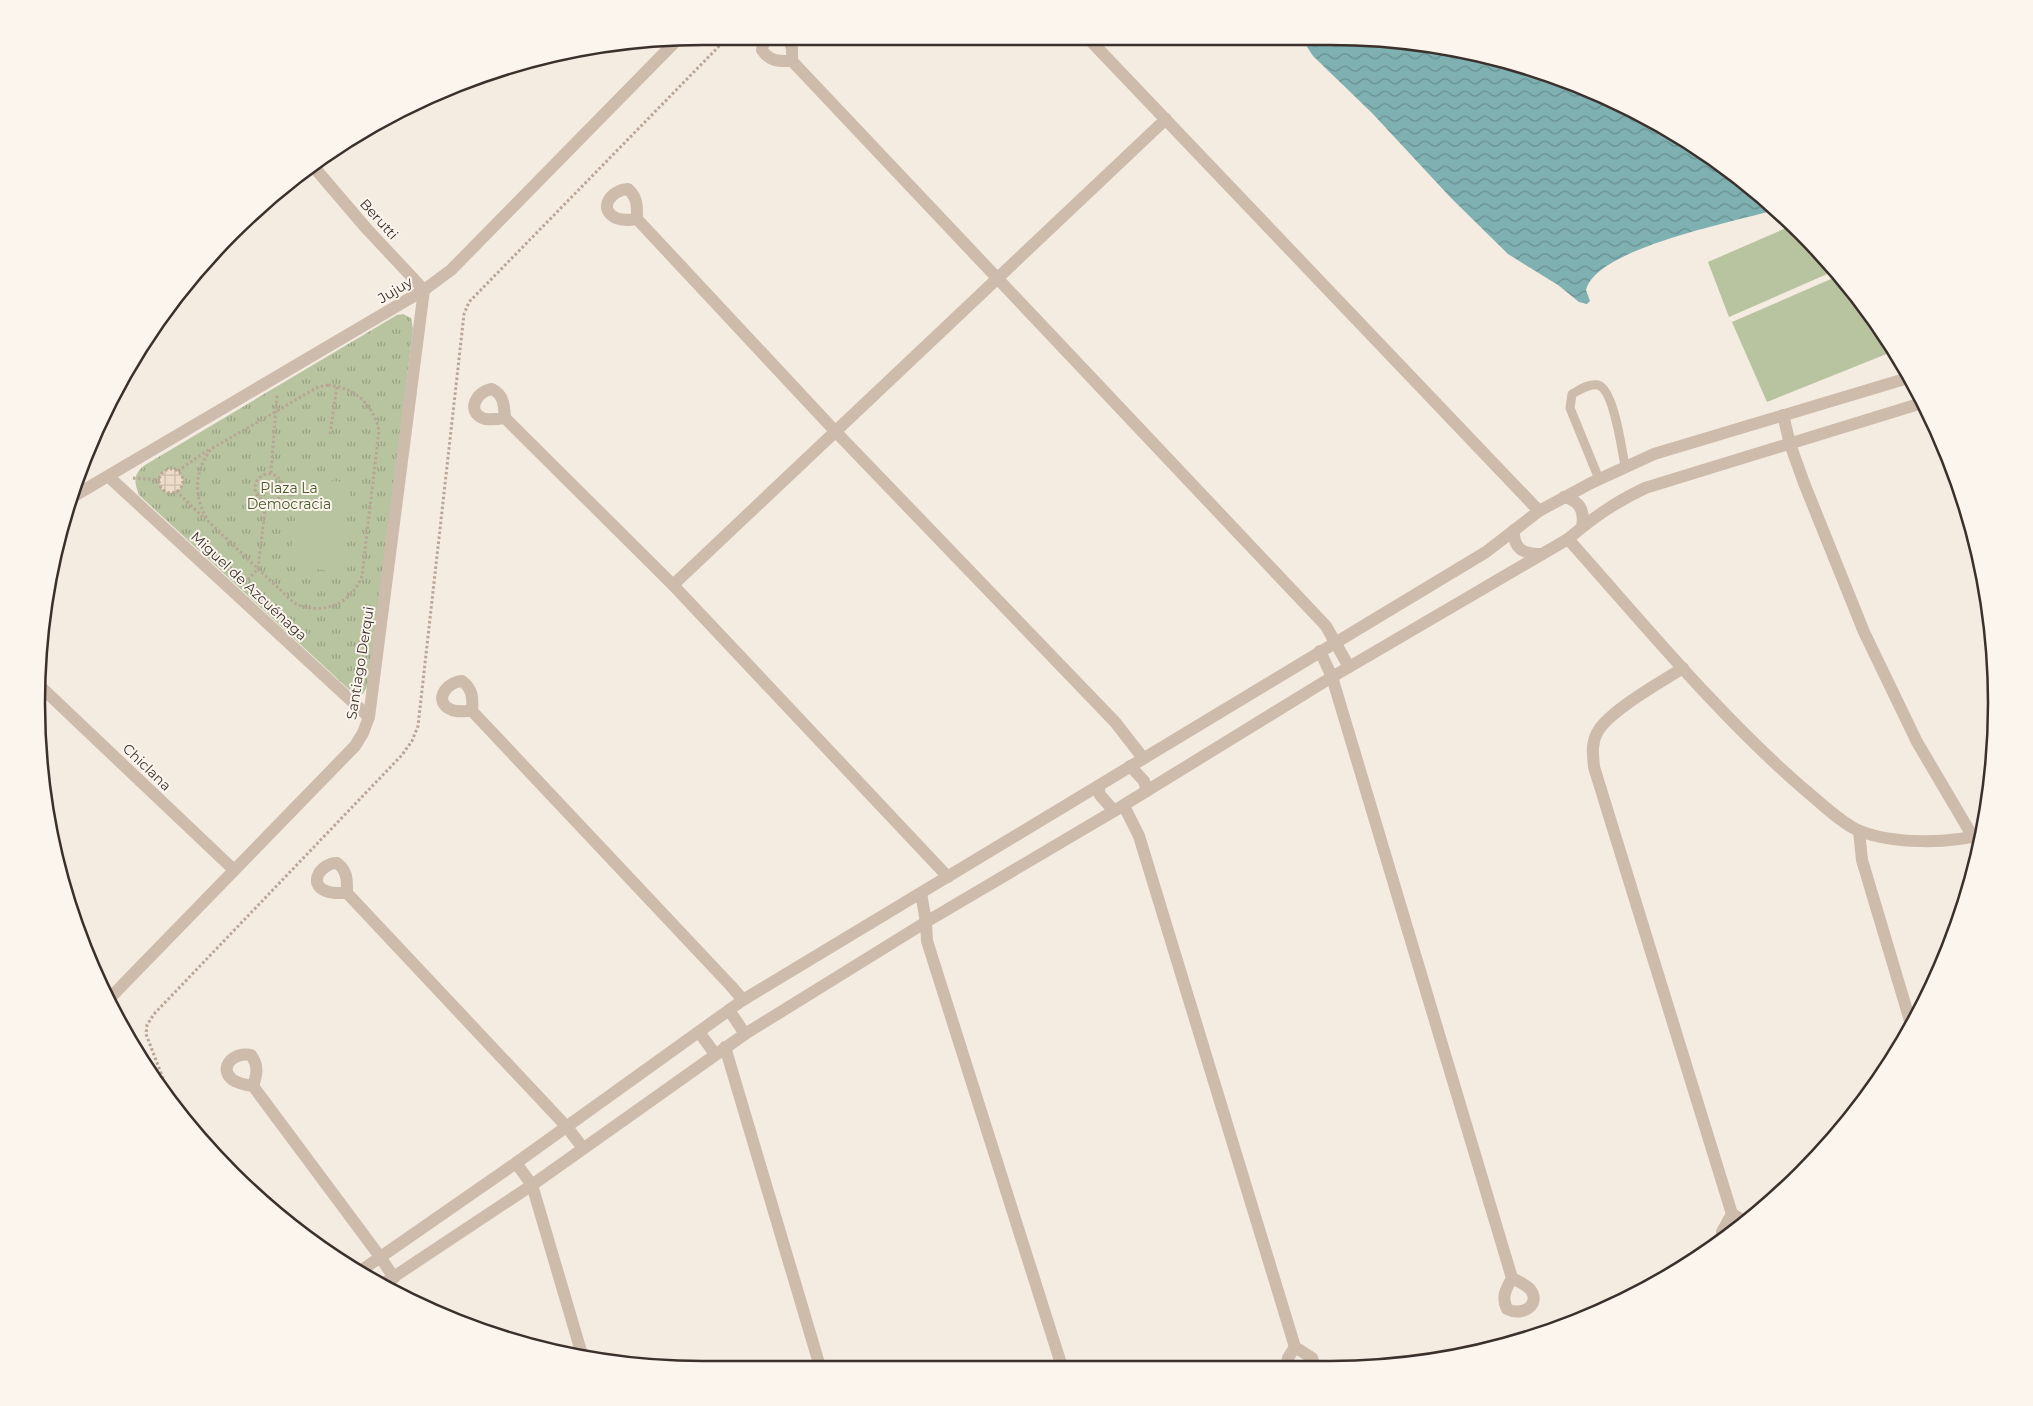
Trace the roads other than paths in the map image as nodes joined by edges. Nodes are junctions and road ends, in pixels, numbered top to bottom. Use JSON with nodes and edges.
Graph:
{"nodes":[{"id":1,"x":763,"y":45,"type":"edge"},
{"id":2,"x":791,"y":45,"type":"edge"},
{"id":3,"x":1095,"y":45,"type":"edge"},
{"id":4,"x":671,"y":46,"type":"edge"},
{"id":5,"x":792,"y":61,"type":"junction"},
{"id":6,"x":1166,"y":119,"type":"junction"},
{"id":7,"x":317,"y":170,"type":"edge"},
{"id":8,"x":637,"y":219,"type":"dead end"},
{"id":9,"x":996,"y":279,"type":"junction"},
{"id":10,"x":424,"y":290,"type":"junction"},
{"id":11,"x":1903,"y":380,"type":"edge"},
{"id":12,"x":1916,"y":405,"type":"edge"},
{"id":13,"x":1783,"y":415,"type":"junction"},
{"id":14,"x":505,"y":418,"type":"dead end"},
{"id":15,"x":835,"y":431,"type":"junction"},
{"id":16,"x":1790,"y":444,"type":"junction"},
{"id":17,"x":1625,"y":466,"type":"junction"},
{"id":18,"x":109,"y":477,"type":"junction"},
{"id":19,"x":1599,"y":478,"type":"junction"},
{"id":20,"x":79,"y":493,"type":"edge"},
{"id":21,"x":1564,"y":497,"type":"junction"},
{"id":22,"x":1539,"y":511,"type":"junction"},
{"id":23,"x":1582,"y":527,"type":"junction"},
{"id":24,"x":1514,"y":530,"type":"junction"},
{"id":25,"x":1568,"y":539,"type":"junction"},
{"id":26,"x":1542,"y":554,"type":"junction"},
{"id":27,"x":673,"y":586,"type":"junction"},
{"id":28,"x":1336,"y":642,"type":"junction"},
{"id":29,"x":1320,"y":651,"type":"junction"},
{"id":30,"x":1349,"y":668,"type":"junction"},
{"id":31,"x":1682,"y":668,"type":"junction"},
{"id":32,"x":1332,"y":677,"type":"junction"},
{"id":33,"x":45,"y":691,"type":"edge"},
{"id":34,"x":472,"y":711,"type":"dead end"},
{"id":35,"x":369,"y":717,"type":"junction"},
{"id":36,"x":1143,"y":758,"type":"junction"},
{"id":37,"x":1130,"y":766,"type":"junction"},
{"id":38,"x":1098,"y":786,"type":"junction"},
{"id":39,"x":1147,"y":792,"type":"junction"},
{"id":40,"x":1119,"y":809,"type":"junction"},
{"id":41,"x":1859,"y":831,"type":"junction"},
{"id":42,"x":1975,"y":831,"type":"edge"},
{"id":43,"x":1974,"y":837,"type":"edge"},
{"id":44,"x":234,"y":870,"type":"junction"},
{"id":45,"x":948,"y":877,"type":"junction"},
{"id":46,"x":347,"y":893,"type":"dead end"},
{"id":47,"x":921,"y":893,"type":"junction"},
{"id":48,"x":926,"y":922,"type":"junction"},
{"id":49,"x":113,"y":995,"type":"edge"},
{"id":50,"x":743,"y":1000,"type":"junction"},
{"id":51,"x":729,"y":1010,"type":"junction"},
{"id":52,"x":1909,"y":1016,"type":"edge"},
{"id":53,"x":699,"y":1032,"type":"junction"},
{"id":54,"x":745,"y":1034,"type":"junction"},
{"id":55,"x":720,"y":1051,"type":"junction"},
{"id":56,"x":253,"y":1086,"type":"dead end"},
{"id":57,"x":566,"y":1126,"type":"junction"},
{"id":58,"x":583,"y":1148,"type":"junction"},
{"id":59,"x":516,"y":1164,"type":"junction"},
{"id":60,"x":532,"y":1184,"type":"junction"},
{"id":61,"x":1732,"y":1214,"type":"junction"},
{"id":62,"x":1739,"y":1218,"type":"edge"},
{"id":63,"x":1723,"y":1231,"type":"edge"},
{"id":64,"x":381,"y":1258,"type":"junction"},
{"id":65,"x":366,"y":1268,"type":"edge"},
{"id":66,"x":1512,"y":1278,"type":"dead end"},
{"id":67,"x":388,"y":1281,"type":"edge"},
{"id":68,"x":1295,"y":1347,"type":"junction"},
{"id":69,"x":580,"y":1349,"type":"edge"},
{"id":70,"x":818,"y":1361,"type":"edge"},
{"id":71,"x":1060,"y":1361,"type":"edge"},
{"id":72,"x":1288,"y":1361,"type":"edge"},
{"id":73,"x":1313,"y":1361,"type":"edge"}],
"edges":[{"from":1,"to":5,"type":"street"},
{"from":2,"to":5,"type":"street"},
{"from":3,"to":6,"type":"street"},
{"from":4,"to":10,"type":"street","name":"Jujuy"},
{"from":5,"to":9,"type":"street"},
{"from":6,"to":9,"type":"street"},
{"from":6,"to":22,"type":"street"},
{"from":7,"to":10,"type":"street","name":"Berutti"},
{"from":8,"to":15,"type":"street"},
{"from":9,"to":15,"type":"street"},
{"from":9,"to":28,"type":"street"},
{"from":10,"to":18,"type":"street","name":"Jujuy"},
{"from":10,"to":35,"type":"street","name":"Santiago Derqui"},
{"from":11,"to":13,"type":"street"},
{"from":12,"to":16,"type":"street"},
{"from":13,"to":16,"type":"street"},
{"from":13,"to":17,"type":"street"},
{"from":14,"to":27,"type":"street"},
{"from":15,"to":27,"type":"street"},
{"from":15,"to":36,"type":"street"},
{"from":16,"to":23,"type":"street"},
{"from":16,"to":42,"type":"street"},
{"from":17,"to":19,"type":"street"},
{"from":17,"to":19,"type":"lane"},
{"from":18,"to":20,"type":"street","name":"Jujuy"},
{"from":18,"to":35,"type":"street","name":"Miguel de Azcuénaga"},
{"from":19,"to":21,"type":"street"},
{"from":21,"to":22,"type":"street"},
{"from":21,"to":23,"type":"street"},
{"from":22,"to":24,"type":"street"},
{"from":23,"to":25,"type":"street"},
{"from":24,"to":26,"type":"street"},
{"from":24,"to":28,"type":"street"},
{"from":25,"to":26,"type":"street"},
{"from":25,"to":31,"type":"street"},
{"from":26,"to":30,"type":"street"},
{"from":27,"to":45,"type":"street"},
{"from":28,"to":29,"type":"street"},
{"from":28,"to":30,"type":"street"},
{"from":29,"to":32,"type":"street"},
{"from":29,"to":36,"type":"street"},
{"from":30,"to":32,"type":"street"},
{"from":31,"to":41,"type":"street"},
{"from":31,"to":61,"type":"street"},
{"from":32,"to":39,"type":"street"},
{"from":32,"to":66,"type":"street"},
{"from":33,"to":44,"type":"street","name":"Chiclana"},
{"from":34,"to":50,"type":"street"},
{"from":35,"to":44,"type":"street","name":"Santiago Derqui"},
{"from":36,"to":37,"type":"street"},
{"from":37,"to":38,"type":"street"},
{"from":37,"to":39,"type":"street"},
{"from":38,"to":40,"type":"street"},
{"from":38,"to":45,"type":"street"},
{"from":39,"to":40,"type":"street"},
{"from":40,"to":48,"type":"street"},
{"from":40,"to":68,"type":"street"},
{"from":41,"to":43,"type":"street"},
{"from":41,"to":52,"type":"street"},
{"from":44,"to":49,"type":"street","name":"Santiago Derqui"},
{"from":45,"to":47,"type":"street"},
{"from":46,"to":57,"type":"street"},
{"from":47,"to":48,"type":"street"},
{"from":47,"to":50,"type":"street"},
{"from":48,"to":54,"type":"street"},
{"from":48,"to":71,"type":"street"},
{"from":50,"to":51,"type":"street"},
{"from":51,"to":53,"type":"street"},
{"from":51,"to":54,"type":"street"},
{"from":53,"to":55,"type":"street"},
{"from":53,"to":57,"type":"street"},
{"from":54,"to":55,"type":"street"},
{"from":55,"to":58,"type":"street"},
{"from":55,"to":70,"type":"street"},
{"from":56,"to":64,"type":"street"},
{"from":57,"to":58,"type":"street"},
{"from":57,"to":59,"type":"street"},
{"from":58,"to":60,"type":"street"},
{"from":59,"to":60,"type":"street"},
{"from":59,"to":64,"type":"street"},
{"from":60,"to":67,"type":"street"},
{"from":60,"to":69,"type":"street"},
{"from":61,"to":62,"type":"street"},
{"from":61,"to":63,"type":"street"},
{"from":64,"to":65,"type":"street"},
{"from":64,"to":67,"type":"street"},
{"from":68,"to":72,"type":"street"},
{"from":68,"to":73,"type":"street"}]}
